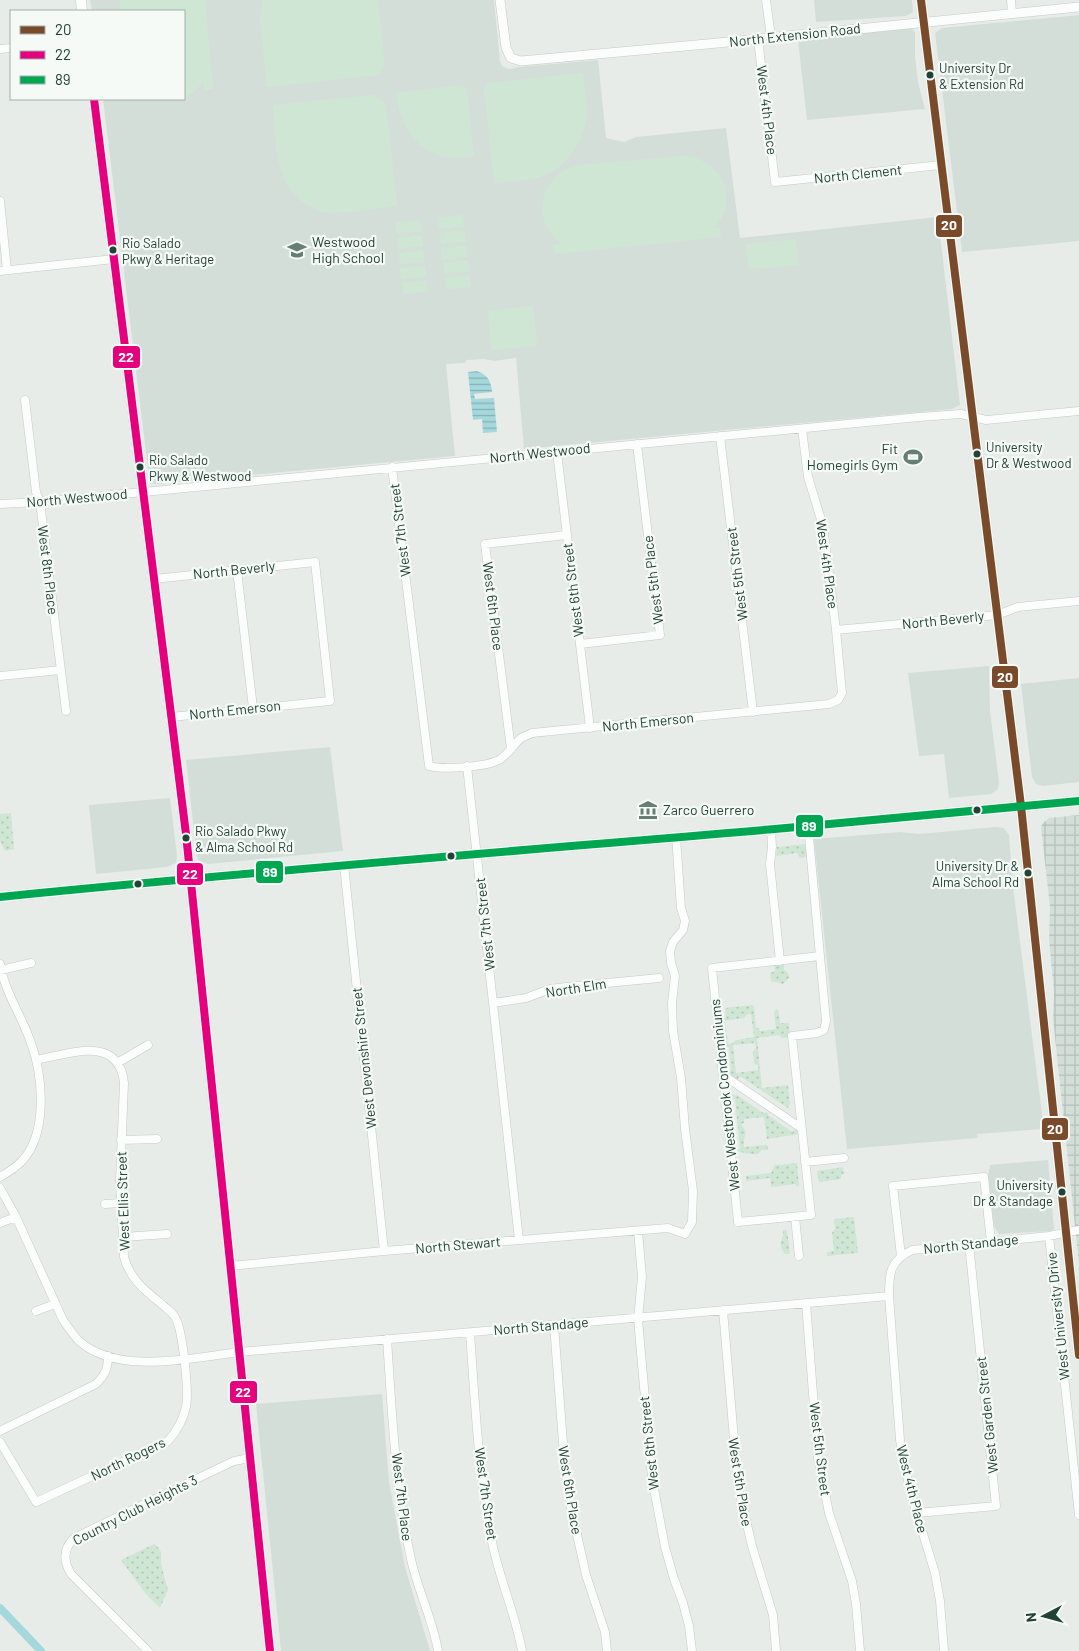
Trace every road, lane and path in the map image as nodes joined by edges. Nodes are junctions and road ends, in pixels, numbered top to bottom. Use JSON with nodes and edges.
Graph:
{"nodes":[{"id":1,"x":500,"y":0,"type":"edge"},
{"id":2,"x":766,"y":0,"type":"edge"},
{"id":3,"x":921,"y":0,"type":"edge"},
{"id":4,"x":1011,"y":0,"type":"edge"},
{"id":5,"x":1079,"y":7,"type":"edge"},
{"id":6,"x":1012,"y":13,"type":"junction"},
{"id":7,"x":923,"y":22,"type":"junction"},
{"id":8,"x":770,"y":37,"type":"junction"},
{"id":9,"x":758,"y":39,"type":"junction"},
{"id":10,"x":94,"y":100,"type":"edge"},
{"id":11,"x":941,"y":165,"type":"junction"},
{"id":12,"x":776,"y":182,"type":"joint"},
{"id":13,"x":0,"y":200,"type":"edge"},
{"id":14,"x":114,"y":258,"type":"junction"},
{"id":15,"x":4,"y":271,"type":"edge"},
{"id":16,"x":26,"y":400,"type":"dead end"},
{"id":17,"x":1079,"y":411,"type":"edge"},
{"id":18,"x":973,"y":416,"type":"junction"},
{"id":19,"x":802,"y":429,"type":"junction"},
{"id":20,"x":720,"y":436,"type":"junction"},
{"id":21,"x":637,"y":444,"type":"junction"},
{"id":22,"x":556,"y":452,"type":"junction"},
{"id":23,"x":392,"y":467,"type":"junction"},
{"id":24,"x":142,"y":492,"type":"junction"},
{"id":25,"x":40,"y":502,"type":"junction"},
{"id":26,"x":0,"y":504,"type":"edge"},
{"id":27,"x":567,"y":535,"type":"junction"},
{"id":28,"x":237,"y":570,"type":"junction"},
{"id":29,"x":154,"y":578,"type":"junction"},
{"id":30,"x":1079,"y":601,"type":"edge"},
{"id":31,"x":997,"y":614,"type":"junction"},
{"id":32,"x":836,"y":630,"type":"junction"},
{"id":33,"x":580,"y":644,"type":"junction"},
{"id":34,"x":61,"y":670,"type":"junction"},
{"id":35,"x":0,"y":676,"type":"edge"},
{"id":36,"x":838,"y":700,"type":"joint"},
{"id":37,"x":330,"y":701,"type":"joint"},
{"id":38,"x":253,"y":708,"type":"junction"},
{"id":39,"x":66,"y":711,"type":"dead end"},
{"id":40,"x":753,"y":712,"type":"junction"},
{"id":41,"x":171,"y":717,"type":"junction"},
{"id":42,"x":590,"y":728,"type":"junction"},
{"id":43,"x":511,"y":749,"type":"junction"},
{"id":44,"x":468,"y":766,"type":"junction"},
{"id":45,"x":1079,"y":801,"type":"edge"},
{"id":46,"x":1021,"y":806,"type":"junction"},
{"id":47,"x":808,"y":826,"type":"junction"},
{"id":48,"x":771,"y":829,"type":"junction"},
{"id":49,"x":676,"y":837,"type":"junction"},
{"id":50,"x":477,"y":853,"type":"junction"},
{"id":51,"x":344,"y":865,"type":"junction"},
{"id":52,"x":191,"y":879,"type":"junction"},
{"id":53,"x":0,"y":897,"type":"edge"},
{"id":54,"x":820,"y":956,"type":"junction"},
{"id":55,"x":780,"y":961,"type":"junction"},
{"id":56,"x":31,"y":963,"type":"dead end"},
{"id":57,"x":0,"y":967,"type":"edge"},
{"id":58,"x":659,"y":978,"type":"dead end"},
{"id":59,"x":493,"y":1004,"type":"junction"},
{"id":60,"x":148,"y":1045,"type":"dead end"},
{"id":61,"x":36,"y":1060,"type":"junction"},
{"id":62,"x":117,"y":1063,"type":"junction"},
{"id":63,"x":723,"y":1075,"type":"junction"},
{"id":64,"x":801,"y":1128,"type":"junction"},
{"id":65,"x":158,"y":1139,"type":"dead end"},
{"id":66,"x":121,"y":1140,"type":"junction"},
{"id":67,"x":844,"y":1158,"type":"dead end"},
{"id":68,"x":805,"y":1162,"type":"junction"},
{"id":69,"x":0,"y":1177,"type":"edge"},
{"id":70,"x":0,"y":1188,"type":"edge"},
{"id":71,"x":121,"y":1203,"type":"junction"},
{"id":72,"x":105,"y":1204,"type":"dead end"},
{"id":73,"x":16,"y":1217,"type":"junction"},
{"id":74,"x":795,"y":1217,"type":"junction"},
{"id":75,"x":0,"y":1223,"type":"edge"},
{"id":76,"x":1079,"y":1230,"type":"edge"},
{"id":77,"x":638,"y":1231,"type":"junction"},
{"id":78,"x":167,"y":1234,"type":"dead end"},
{"id":79,"x":1066,"y":1234,"type":"junction"},
{"id":80,"x":1049,"y":1236,"type":"junction"},
{"id":81,"x":123,"y":1237,"type":"junction"},
{"id":82,"x":519,"y":1240,"type":"junction"},
{"id":83,"x":991,"y":1242,"type":"junction"},
{"id":84,"x":969,"y":1244,"type":"junction"},
{"id":85,"x":384,"y":1251,"type":"junction"},
{"id":86,"x":799,"y":1256,"type":"dead end"},
{"id":87,"x":901,"y":1256,"type":"junction"},
{"id":88,"x":230,"y":1266,"type":"junction"},
{"id":89,"x":889,"y":1296,"type":"junction"},
{"id":90,"x":806,"y":1303,"type":"junction"},
{"id":91,"x":55,"y":1304,"type":"junction"},
{"id":92,"x":723,"y":1310,"type":"junction"},
{"id":93,"x":36,"y":1311,"type":"dead end"},
{"id":94,"x":638,"y":1318,"type":"junction"},
{"id":95,"x":554,"y":1325,"type":"junction"},
{"id":96,"x":470,"y":1333,"type":"junction"},
{"id":97,"x":387,"y":1339,"type":"junction"},
{"id":98,"x":240,"y":1352,"type":"junction"},
{"id":99,"x":1079,"y":1355,"type":"edge"},
{"id":100,"x":108,"y":1356,"type":"junction"},
{"id":101,"x":184,"y":1359,"type":"junction"},
{"id":102,"x":0,"y":1431,"type":"edge"},
{"id":103,"x":0,"y":1442,"type":"edge"},
{"id":104,"x":250,"y":1458,"type":"junction"},
{"id":105,"x":917,"y":1513,"type":"junction"},
{"id":106,"x":1079,"y":1515,"type":"edge"},
{"id":107,"x":148,"y":1651,"type":"edge"},
{"id":108,"x":270,"y":1651,"type":"edge"},
{"id":109,"x":438,"y":1651,"type":"edge"},
{"id":110,"x":522,"y":1651,"type":"edge"},
{"id":111,"x":607,"y":1651,"type":"edge"},
{"id":112,"x":692,"y":1651,"type":"edge"},
{"id":113,"x":776,"y":1651,"type":"edge"},
{"id":114,"x":860,"y":1651,"type":"edge"},
{"id":115,"x":944,"y":1651,"type":"edge"}],
"edges":[{"from":1,"to":9,"type":"street","name":"North Extension Road"},
{"from":2,"to":8,"type":"street"},
{"from":3,"to":7,"type":"main road","name":"West University Drive"},
{"from":4,"to":6,"type":"street"},
{"from":5,"to":6,"type":"street","name":"North Extension Road"},
{"from":6,"to":7,"type":"street","name":"North Extension Road"},
{"from":7,"to":8,"type":"street","name":"North Extension Road"},
{"from":7,"to":11,"type":"main road","name":"West University Drive"},
{"from":8,"to":9,"type":"street","name":"North Extension Road"},
{"from":9,"to":12,"type":"street","name":"West 4th Place"},
{"from":10,"to":14,"type":"main road"},
{"from":11,"to":12,"type":"street","name":"North Clement"},
{"from":11,"to":18,"type":"main road","name":"West University Drive"},
{"from":13,"to":15,"type":"street"},
{"from":14,"to":15,"type":"street"},
{"from":14,"to":24,"type":"main road"},
{"from":16,"to":25,"type":"street","name":"West 8th Place"},
{"from":17,"to":18,"type":"street","name":"North Westwood"},
{"from":18,"to":19,"type":"street","name":"North Westwood"},
{"from":18,"to":31,"type":"main road","name":"West University Drive"},
{"from":19,"to":20,"type":"street","name":"North Westwood"},
{"from":19,"to":32,"type":"street","name":"West 4th Place"},
{"from":20,"to":21,"type":"street","name":"North Westwood"},
{"from":20,"to":40,"type":"street","name":"West 5th Street"},
{"from":21,"to":22,"type":"street","name":"North Westwood"},
{"from":21,"to":33,"type":"street","name":"West 5th Place"},
{"from":22,"to":23,"type":"street","name":"North Westwood"},
{"from":22,"to":27,"type":"street","name":"West 6th Street"},
{"from":23,"to":24,"type":"street","name":"North Westwood"},
{"from":23,"to":44,"type":"street","name":"West 7th Street"},
{"from":24,"to":25,"type":"street","name":"North Westwood"},
{"from":24,"to":29,"type":"main road"},
{"from":25,"to":26,"type":"street","name":"North Westwood"},
{"from":25,"to":34,"type":"street","name":"West 8th Place"},
{"from":27,"to":33,"type":"street","name":"West 6th Street"},
{"from":27,"to":43,"type":"street","name":"West 6th Place"},
{"from":28,"to":29,"type":"street","name":"North Beverly"},
{"from":28,"to":37,"type":"street","name":"North Beverly"},
{"from":28,"to":38,"type":"street"},
{"from":29,"to":41,"type":"main road"},
{"from":30,"to":31,"type":"street","name":"North Beverly"},
{"from":31,"to":32,"type":"street","name":"North Beverly"},
{"from":31,"to":46,"type":"main road","name":"West University Drive"},
{"from":32,"to":36,"type":"street","name":"West 4th Place"},
{"from":33,"to":42,"type":"street","name":"West 6th Street"},
{"from":34,"to":35,"type":"street"},
{"from":34,"to":39,"type":"street","name":"West 8th Place"},
{"from":36,"to":40,"type":"street","name":"North Emerson"},
{"from":37,"to":38,"type":"street","name":"North Emerson"},
{"from":38,"to":41,"type":"street","name":"North Emerson"},
{"from":40,"to":42,"type":"street","name":"North Emerson"},
{"from":41,"to":52,"type":"main road"},
{"from":42,"to":43,"type":"street","name":"North Emerson"},
{"from":43,"to":44,"type":"street","name":"North Emerson"},
{"from":44,"to":50,"type":"street","name":"West 7th Street"},
{"from":45,"to":46,"type":"main road"},
{"from":46,"to":47,"type":"main road"},
{"from":46,"to":79,"type":"main road","name":"West University Drive"},
{"from":47,"to":48,"type":"main road"},
{"from":47,"to":54,"type":"street"},
{"from":48,"to":49,"type":"main road"},
{"from":48,"to":55,"type":"street"},
{"from":49,"to":50,"type":"main road"},
{"from":49,"to":77,"type":"street","name":"North Stewart"},
{"from":50,"to":51,"type":"main road"},
{"from":50,"to":59,"type":"street","name":"West 7th Street"},
{"from":51,"to":52,"type":"main road"},
{"from":51,"to":85,"type":"street","name":"West Devonshire Street"},
{"from":52,"to":53,"type":"main road"},
{"from":52,"to":88,"type":"main road"},
{"from":54,"to":55,"type":"street"},
{"from":54,"to":64,"type":"street"},
{"from":55,"to":63,"type":"street","name":"West Westbrook Condominiums"},
{"from":56,"to":57,"type":"street"},
{"from":57,"to":61,"type":"street"},
{"from":58,"to":59,"type":"street","name":"North Elm"},
{"from":59,"to":82,"type":"street","name":"West 7th Street"},
{"from":60,"to":62,"type":"street"},
{"from":61,"to":62,"type":"street"},
{"from":61,"to":69,"type":"street"},
{"from":62,"to":66,"type":"street","name":"West Ellis Street"},
{"from":63,"to":64,"type":"street"},
{"from":63,"to":74,"type":"street","name":"West Westbrook Condominiums"},
{"from":64,"to":68,"type":"street"},
{"from":65,"to":66,"type":"street","name":"West Ellis Street"},
{"from":66,"to":71,"type":"street","name":"West Ellis Street"},
{"from":67,"to":68,"type":"street"},
{"from":68,"to":74,"type":"street"},
{"from":70,"to":73,"type":"street","name":"North Standage"},
{"from":71,"to":72,"type":"street"},
{"from":71,"to":81,"type":"street","name":"West Ellis Street"},
{"from":73,"to":75,"type":"street"},
{"from":73,"to":91,"type":"street","name":"North Standage"},
{"from":74,"to":86,"type":"street"},
{"from":76,"to":79,"type":"street","name":"North Standage"},
{"from":77,"to":82,"type":"street","name":"North Stewart"},
{"from":77,"to":94,"type":"street","name":"West 6th Street"},
{"from":78,"to":81,"type":"street"},
{"from":79,"to":80,"type":"street","name":"North Standage"},
{"from":79,"to":99,"type":"main road","name":"West University Drive"},
{"from":80,"to":83,"type":"street","name":"North Standage"},
{"from":80,"to":106,"type":"street","name":"West University Drive"},
{"from":81,"to":101,"type":"street","name":"West Ellis Street"},
{"from":82,"to":85,"type":"street","name":"North Stewart"},
{"from":83,"to":84,"type":"street","name":"North Standage"},
{"from":83,"to":87,"type":"street"},
{"from":84,"to":87,"type":"street","name":"North Standage"},
{"from":84,"to":105,"type":"street","name":"West Garden Street"},
{"from":85,"to":88,"type":"street","name":"North Stewart"},
{"from":87,"to":89,"type":"street"},
{"from":88,"to":98,"type":"main road"},
{"from":89,"to":90,"type":"street","name":"North Standage"},
{"from":89,"to":105,"type":"street","name":"West 4th Place"},
{"from":90,"to":92,"type":"street","name":"North Standage"},
{"from":90,"to":114,"type":"street","name":"West 5th Street"},
{"from":91,"to":93,"type":"street"},
{"from":91,"to":100,"type":"street","name":"North Standage"},
{"from":92,"to":94,"type":"street","name":"North Standage"},
{"from":92,"to":113,"type":"street","name":"West 5th Place"},
{"from":94,"to":95,"type":"street","name":"North Standage"},
{"from":94,"to":112,"type":"street","name":"West 6th Street"},
{"from":95,"to":96,"type":"street","name":"North Standage"},
{"from":95,"to":111,"type":"street","name":"West 6th Place"},
{"from":96,"to":97,"type":"street","name":"North Standage"},
{"from":96,"to":110,"type":"street","name":"West 7th Street"},
{"from":97,"to":98,"type":"street","name":"North Standage"},
{"from":97,"to":109,"type":"street","name":"West 7th Place"},
{"from":98,"to":101,"type":"street","name":"North Standage"},
{"from":98,"to":104,"type":"main road"},
{"from":100,"to":101,"type":"street","name":"North Standage"},
{"from":100,"to":102,"type":"street"},
{"from":101,"to":103,"type":"street","name":"North Rogers"},
{"from":104,"to":107,"type":"street","name":"Country Club Heights 3"},
{"from":104,"to":108,"type":"main road"},
{"from":105,"to":115,"type":"street","name":"West 4th Place"}]}
